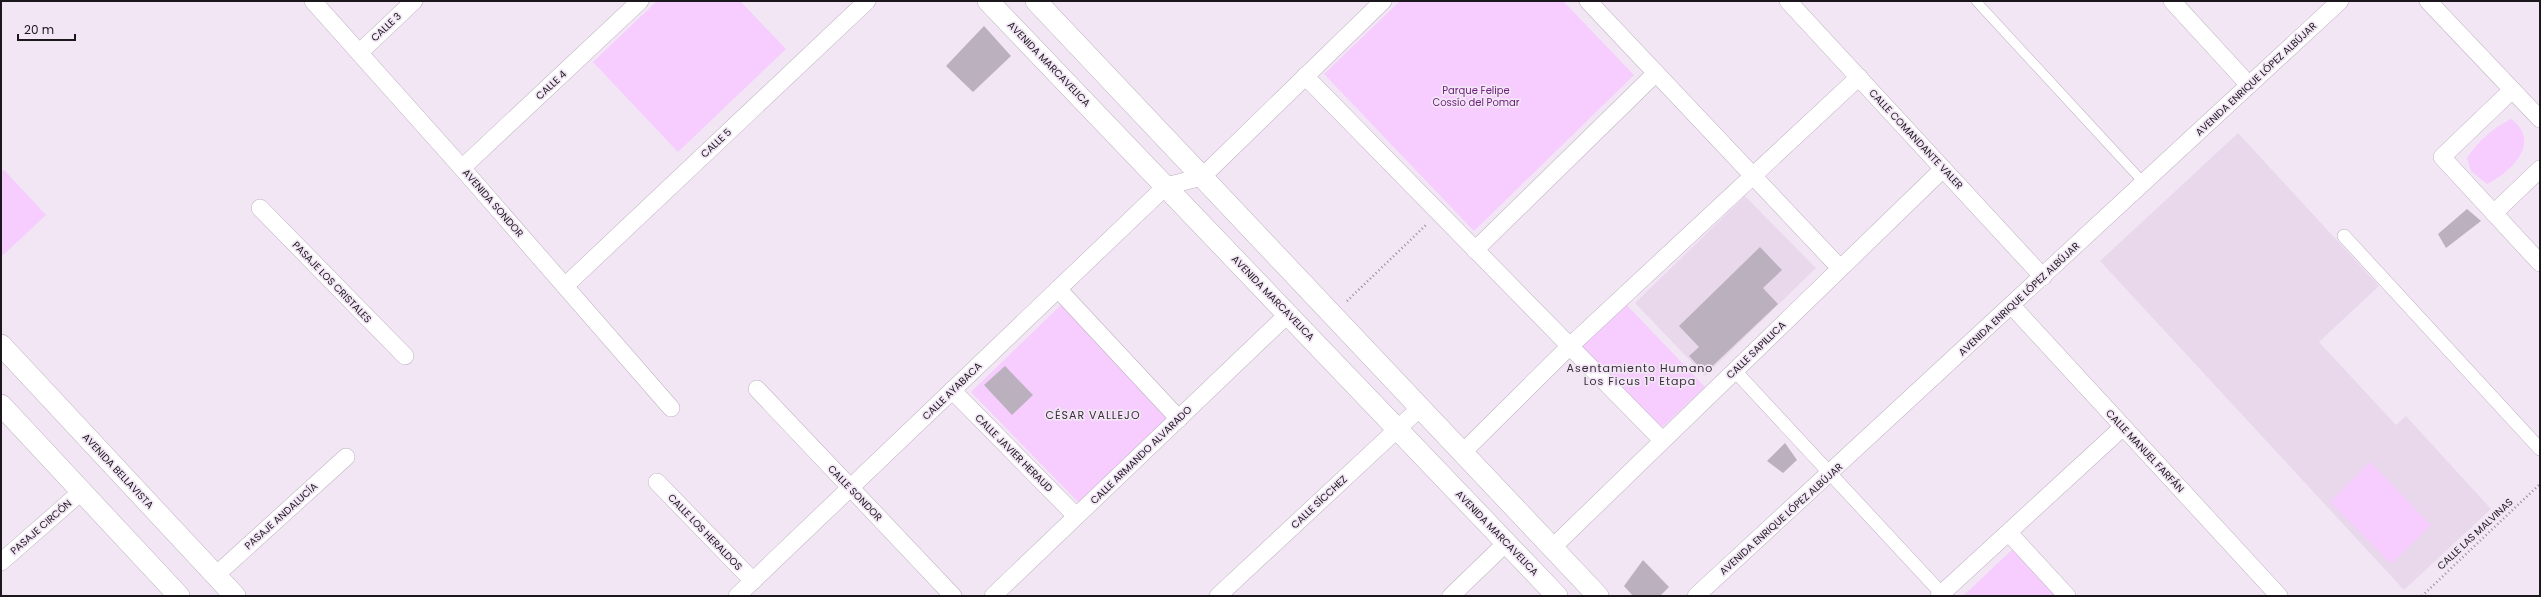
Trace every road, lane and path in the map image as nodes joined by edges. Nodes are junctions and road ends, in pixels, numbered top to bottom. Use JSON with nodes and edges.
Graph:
{"nodes":[{"id":1,"x":313,"y":1,"type":"edge"},
{"id":2,"x":414,"y":1,"type":"edge"},
{"id":3,"x":640,"y":1,"type":"edge"},
{"id":4,"x":867,"y":1,"type":"edge"},
{"id":5,"x":988,"y":1,"type":"edge"},
{"id":6,"x":1036,"y":1,"type":"edge"},
{"id":7,"x":1383,"y":1,"type":"edge"},
{"id":8,"x":1588,"y":1,"type":"edge"},
{"id":9,"x":1788,"y":1,"type":"edge"},
{"id":10,"x":1976,"y":1,"type":"edge"},
{"id":11,"x":2172,"y":1,"type":"edge"},
{"id":12,"x":2340,"y":1,"type":"edge"},
{"id":13,"x":2428,"y":1,"type":"edge"},
{"id":14,"x":359,"y":53,"type":"junction"},
{"id":15,"x":1656,"y":73,"type":"junction"},
{"id":16,"x":1305,"y":76,"type":"junction"},
{"id":17,"x":1859,"y":77,"type":"junction"},
{"id":18,"x":2250,"y":85,"type":"junction"},
{"id":19,"x":2512,"y":90,"type":"junction"},
{"id":20,"x":2540,"y":119,"type":"edge"},
{"id":21,"x":462,"y":168,"type":"junction"},
{"id":22,"x":1943,"y":169,"type":"junction"},
{"id":23,"x":2540,"y":169,"type":"edge"},
{"id":24,"x":1754,"y":175,"type":"junction"},
{"id":25,"x":1202,"y":177,"type":"junction"},
{"id":26,"x":2144,"y":183,"type":"junction"},
{"id":27,"x":1166,"y":186,"type":"junction"},
{"id":28,"x":260,"y":208,"type":"dead end"},
{"id":29,"x":1439,"y":213,"type":"junction"},
{"id":30,"x":2494,"y":213,"type":"junction"},
{"id":31,"x":2344,"y":236,"type":"dead end"},
{"id":32,"x":1475,"y":250,"type":"junction"},
{"id":33,"x":2540,"y":263,"type":"edge"},
{"id":34,"x":1840,"y":268,"type":"junction"},
{"id":35,"x":2043,"y":277,"type":"junction"},
{"id":36,"x":565,"y":286,"type":"junction"},
{"id":37,"x":1058,"y":289,"type":"junction"},
{"id":38,"x":2012,"y":306,"type":"junction"},
{"id":39,"x":1288,"y":314,"type":"junction"},
{"id":40,"x":1332,"y":316,"type":"junction"},
{"id":41,"x":1,"y":345,"type":"edge"},
{"id":42,"x":1570,"y":346,"type":"junction"},
{"id":43,"x":404,"y":356,"type":"dead end"},
{"id":44,"x":1735,"y":370,"type":"junction"},
{"id":45,"x":757,"y":389,"type":"dead end"},
{"id":46,"x":952,"y":390,"type":"junction"},
{"id":47,"x":1,"y":405,"type":"edge"},
{"id":48,"x":671,"y":408,"type":"dead end"},
{"id":49,"x":1420,"y":408,"type":"junction"},
{"id":50,"x":1179,"y":419,"type":"junction"},
{"id":51,"x":2123,"y":426,"type":"junction"},
{"id":52,"x":1398,"y":429,"type":"junction"},
{"id":53,"x":1662,"y":440,"type":"junction"},
{"id":54,"x":2540,"y":449,"type":"edge"},
{"id":55,"x":1462,"y":453,"type":"junction"},
{"id":56,"x":346,"y":457,"type":"dead end"},
{"id":57,"x":1830,"y":474,"type":"junction"},
{"id":58,"x":657,"y":482,"type":"dead end"},
{"id":59,"x":2540,"y":484,"type":"edge"},
{"id":60,"x":850,"y":488,"type":"junction"},
{"id":61,"x":82,"y":492,"type":"junction"},
{"id":62,"x":1076,"y":516,"type":"junction"},
{"id":63,"x":2009,"y":533,"type":"junction"},
{"id":64,"x":1506,"y":543,"type":"junction"},
{"id":65,"x":1552,"y":548,"type":"junction"},
{"id":66,"x":1,"y":562,"type":"edge"},
{"id":67,"x":216,"y":575,"type":"junction"},
{"id":68,"x":753,"y":581,"type":"junction"},
{"id":69,"x":1941,"y":595,"type":"edge"},
{"id":70,"x":178,"y":596,"type":"edge"},
{"id":71,"x":235,"y":596,"type":"edge"},
{"id":72,"x":737,"y":596,"type":"edge"},
{"id":73,"x":953,"y":596,"type":"edge"},
{"id":74,"x":993,"y":596,"type":"edge"},
{"id":75,"x":1218,"y":596,"type":"edge"},
{"id":76,"x":1451,"y":596,"type":"edge"},
{"id":77,"x":1557,"y":596,"type":"edge"},
{"id":78,"x":1598,"y":596,"type":"edge"},
{"id":79,"x":1696,"y":596,"type":"edge"},
{"id":80,"x":2067,"y":596,"type":"edge"},
{"id":81,"x":2279,"y":596,"type":"edge"},
{"id":82,"x":2422,"y":596,"type":"edge"}],
"edges":[{"from":1,"to":14,"type":"street","name":"AVENIDA SONDOR"},
{"from":2,"to":14,"type":"street","name":"CALLE 3"},
{"from":3,"to":21,"type":"street","name":"CALLE 4"},
{"from":4,"to":36,"type":"street","name":"CALLE 5"},
{"from":5,"to":27,"type":"street","name":"AVENIDA MARCAVELICA"},
{"from":6,"to":25,"type":"street"},
{"from":7,"to":16,"type":"street"},
{"from":8,"to":15,"type":"street"},
{"from":9,"to":17,"type":"street","name":"CALLE COMANDANTE VALER"},
{"from":10,"to":26,"type":"lane"},
{"from":11,"to":18,"type":"street"},
{"from":12,"to":18,"type":"street","name":"AVENIDA ENRIQUE LÓPEZ ALBÚJAR"},
{"from":13,"to":19,"type":"street"},
{"from":14,"to":21,"type":"street","name":"AVENIDA SONDOR"},
{"from":15,"to":24,"type":"street"},
{"from":15,"to":32,"type":"street"},
{"from":16,"to":25,"type":"street"},
{"from":16,"to":29,"type":"street"},
{"from":17,"to":22,"type":"street","name":"CALLE COMANDANTE VALER"},
{"from":17,"to":24,"type":"street"},
{"from":18,"to":26,"type":"street","name":"AVENIDA ENRIQUE LÓPEZ ALBÚJAR"},
{"from":19,"to":20,"type":"street"},
{"from":19,"to":30,"type":"street"},
{"from":21,"to":36,"type":"street","name":"AVENIDA SONDOR"},
{"from":22,"to":34,"type":"street","name":"CALLE SAPILLICA"},
{"from":22,"to":35,"type":"street","name":"CALLE COMANDANTE VALER"},
{"from":23,"to":30,"type":"street"},
{"from":24,"to":34,"type":"street"},
{"from":24,"to":42,"type":"street"},
{"from":25,"to":27,"type":"street"},
{"from":25,"to":40,"type":"street"},
{"from":26,"to":35,"type":"street","name":"AVENIDA ENRIQUE LÓPEZ ALBÚJAR"},
{"from":27,"to":37,"type":"street","name":"CALLE AYABACA"},
{"from":27,"to":39,"type":"street","name":"AVENIDA MARCAVELICA"},
{"from":28,"to":43,"type":"street","name":"PASAJE LOS CRISTALES"},
{"from":29,"to":32,"type":"street"},
{"from":29,"to":40,"type":"path"},
{"from":30,"to":33,"type":"street"},
{"from":31,"to":54,"type":"street"},
{"from":32,"to":42,"type":"street"},
{"from":34,"to":44,"type":"street","name":"CALLE SAPILLICA"},
{"from":35,"to":38,"type":"street","name":"AVENIDA ENRIQUE LÓPEZ ALBÚJAR"},
{"from":36,"to":48,"type":"street","name":"AVENIDA SONDOR"},
{"from":37,"to":46,"type":"street","name":"CALLE AYABACA"},
{"from":37,"to":50,"type":"street"},
{"from":38,"to":51,"type":"street","name":"CALLE MANUEL FARFÁN"},
{"from":38,"to":57,"type":"street","name":"AVENIDA ENRIQUE LÓPEZ ALBÚJAR"},
{"from":39,"to":50,"type":"street","name":"CALLE ARMANDO ALVARADO"},
{"from":39,"to":52,"type":"street","name":"AVENIDA MARCAVELICA"},
{"from":40,"to":49,"type":"street"},
{"from":41,"to":67,"type":"street","name":"AVENIDA BELLAVISTA"},
{"from":42,"to":53,"type":"street"},
{"from":42,"to":55,"type":"street"},
{"from":44,"to":53,"type":"street","name":"CALLE SAPILLICA"},
{"from":44,"to":57,"type":"street"},
{"from":45,"to":60,"type":"street","name":"CALLE SONDOR"},
{"from":46,"to":60,"type":"street","name":"CALLE AYABACA"},
{"from":46,"to":62,"type":"street","name":"CALLE JAVIER HERAUD"},
{"from":47,"to":61,"type":"street"},
{"from":49,"to":52,"type":"street","name":"CALLE SÍCCHEZ"},
{"from":49,"to":55,"type":"street"},
{"from":50,"to":62,"type":"street","name":"CALLE ARMANDO ALVARADO"},
{"from":51,"to":63,"type":"street"},
{"from":51,"to":81,"type":"street","name":"CALLE MANUEL FARFÁN"},
{"from":52,"to":64,"type":"street","name":"AVENIDA MARCAVELICA"},
{"from":52,"to":75,"type":"street","name":"CALLE SÍCCHEZ"},
{"from":53,"to":65,"type":"street","name":"CALLE SAPILLICA"},
{"from":55,"to":65,"type":"street"},
{"from":56,"to":67,"type":"street","name":"PASAJE ANDALUCÍA"},
{"from":57,"to":69,"type":"street"},
{"from":57,"to":79,"type":"street","name":"AVENIDA ENRIQUE LÓPEZ ALBÚJAR"},
{"from":58,"to":68,"type":"street","name":"CALLE LOS HERALDOS"},
{"from":59,"to":82,"type":"path","name":"CALLE LAS MALVINAS"},
{"from":60,"to":68,"type":"street","name":"CALLE AYABACA"},
{"from":60,"to":73,"type":"street","name":"CALLE SONDOR"},
{"from":61,"to":66,"type":"street","name":"PASAJE CIRCÓN"},
{"from":61,"to":70,"type":"street"},
{"from":62,"to":74,"type":"street","name":"CALLE ARMANDO ALVARADO"},
{"from":63,"to":69,"type":"street"},
{"from":63,"to":80,"type":"street"},
{"from":64,"to":76,"type":"street"},
{"from":64,"to":77,"type":"street","name":"AVENIDA MARCAVELICA"},
{"from":65,"to":78,"type":"street"},
{"from":67,"to":71,"type":"street","name":"AVENIDA BELLAVISTA"},
{"from":68,"to":72,"type":"street","name":"CALLE AYABACA"}]}
